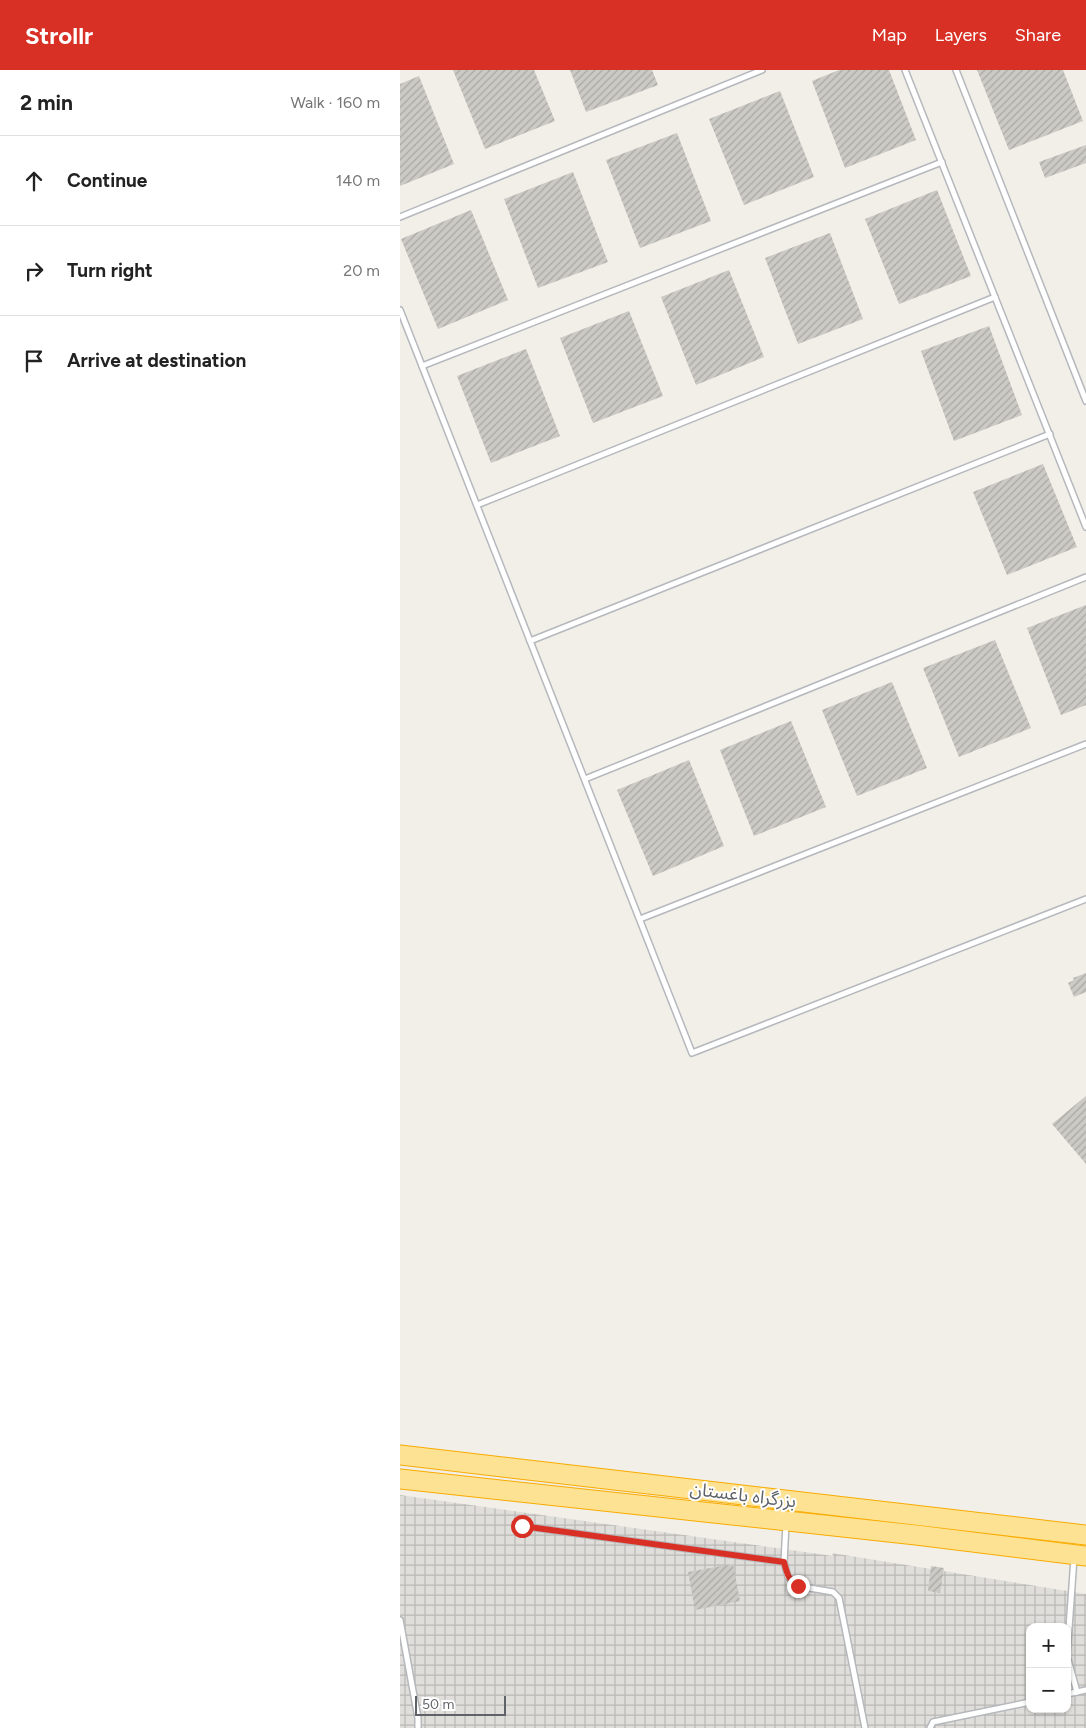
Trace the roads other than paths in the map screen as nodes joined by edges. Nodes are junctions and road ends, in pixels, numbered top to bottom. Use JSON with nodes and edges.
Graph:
{"nodes":[{"id":1,"x":762,"y":70,"type":"edge"},
{"id":2,"x":905,"y":70,"type":"edge"},
{"id":3,"x":956,"y":70,"type":"edge"},
{"id":4,"x":942,"y":162,"type":"junction"},
{"id":5,"x":400,"y":217,"type":"edge"},
{"id":6,"x":995,"y":297,"type":"junction"},
{"id":7,"x":400,"y":310,"type":"edge"},
{"id":8,"x":422,"y":366,"type":"junction"},
{"id":9,"x":1086,"y":401,"type":"edge"},
{"id":10,"x":1050,"y":434,"type":"junction"},
{"id":11,"x":477,"y":505,"type":"junction"},
{"id":12,"x":1086,"y":527,"type":"edge"},
{"id":13,"x":1086,"y":577,"type":"edge"},
{"id":14,"x":530,"y":641,"type":"junction"},
{"id":15,"x":1086,"y":744,"type":"edge"},
{"id":16,"x":584,"y":779,"type":"junction"},
{"id":17,"x":1086,"y":899,"type":"edge"},
{"id":18,"x":640,"y":919,"type":"junction"},
{"id":19,"x":400,"y":1455,"type":"edge"},
{"id":20,"x":400,"y":1479,"type":"edge"},
{"id":21,"x":786,"y":1521,"type":"junction"},
{"id":22,"x":522,"y":1526,"type":"dead end"},
{"id":23,"x":1086,"y":1535,"type":"edge"},
{"id":24,"x":1080,"y":1555,"type":"edge"},
{"id":25,"x":784,"y":1562,"type":"junction"},
{"id":26,"x":400,"y":1620,"type":"edge"},
{"id":27,"x":1086,"y":1690,"type":"edge"},
{"id":28,"x":1077,"y":1692,"type":"junction"},
{"id":29,"x":1071,"y":1693,"type":"edge"},
{"id":30,"x":1026,"y":1703,"type":"edge"},
{"id":31,"x":418,"y":1728,"type":"edge"},
{"id":32,"x":865,"y":1728,"type":"edge"},
{"id":33,"x":930,"y":1728,"type":"edge"}],
"edges":[{"from":1,"to":5,"type":"lane"},
{"from":2,"to":4,"type":"lane"},
{"from":3,"to":9,"type":"lane"},
{"from":4,"to":6,"type":"lane"},
{"from":4,"to":8,"type":"lane"},
{"from":6,"to":10,"type":"lane"},
{"from":6,"to":11,"type":"lane"},
{"from":7,"to":8,"type":"lane"},
{"from":8,"to":11,"type":"lane"},
{"from":10,"to":12,"type":"lane"},
{"from":10,"to":14,"type":"lane"},
{"from":11,"to":14,"type":"lane"},
{"from":13,"to":16,"type":"lane"},
{"from":14,"to":16,"type":"lane"},
{"from":15,"to":18,"type":"lane"},
{"from":16,"to":18,"type":"lane"},
{"from":17,"to":18,"type":"lane"},
{"from":19,"to":23,"type":"highway","name":"بزرگراه باغستان"},
{"from":20,"to":21,"type":"highway","name":"بزرگراه باغستان"},
{"from":21,"to":24,"type":"highway","name":"بزرگراه باغستان"},
{"from":21,"to":25,"type":"lane"},
{"from":22,"to":25,"type":"lane"},
{"from":24,"to":28,"type":"lane"},
{"from":25,"to":32,"type":"lane"},
{"from":26,"to":31,"type":"lane"},
{"from":27,"to":28,"type":"lane"},
{"from":28,"to":29,"type":"lane"},
{"from":30,"to":33,"type":"lane"}]}
